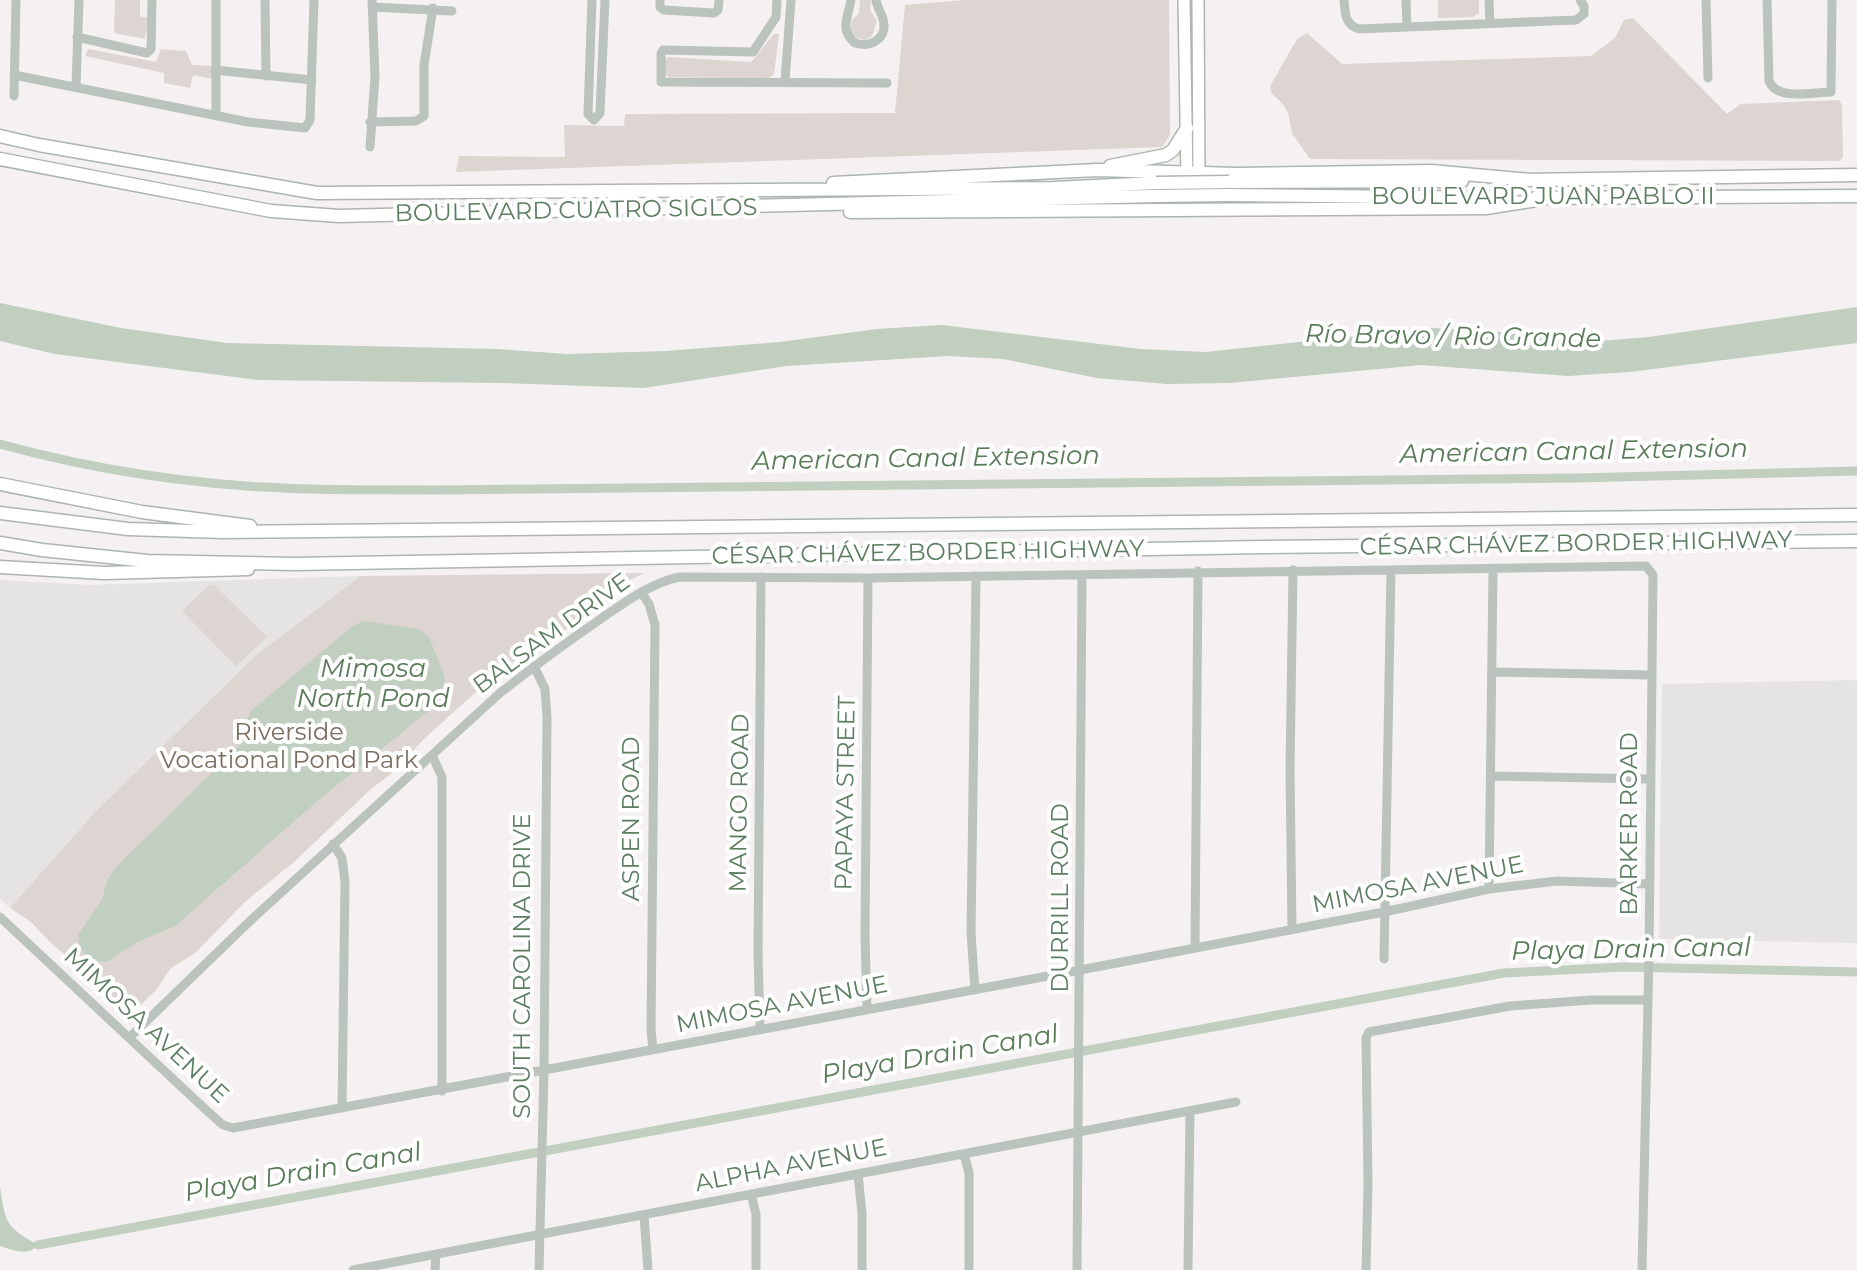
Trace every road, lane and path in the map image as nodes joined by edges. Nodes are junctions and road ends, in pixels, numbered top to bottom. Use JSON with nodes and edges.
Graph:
{"nodes":[{"id":1,"x":16,"y":0,"type":"edge"},
{"id":2,"x":79,"y":0,"type":"edge"},
{"id":3,"x":152,"y":0,"type":"edge"},
{"id":4,"x":216,"y":0,"type":"edge"},
{"id":5,"x":265,"y":0,"type":"edge"},
{"id":6,"x":314,"y":0,"type":"edge"},
{"id":7,"x":592,"y":0,"type":"edge"},
{"id":8,"x":605,"y":0,"type":"edge"},
{"id":9,"x":660,"y":0,"type":"edge"},
{"id":10,"x":719,"y":0,"type":"edge"},
{"id":11,"x":777,"y":0,"type":"edge"},
{"id":12,"x":791,"y":0,"type":"edge"},
{"id":13,"x":851,"y":0,"type":"edge"},
{"id":14,"x":876,"y":0,"type":"edge"},
{"id":15,"x":1184,"y":0,"type":"edge"},
{"id":16,"x":1198,"y":0,"type":"edge"},
{"id":17,"x":1344,"y":0,"type":"edge"},
{"id":18,"x":1406,"y":0,"type":"edge"},
{"id":19,"x":1489,"y":0,"type":"edge"},
{"id":20,"x":1580,"y":0,"type":"edge"},
{"id":21,"x":1706,"y":0,"type":"edge"},
{"id":22,"x":1767,"y":0,"type":"edge"},
{"id":23,"x":1829,"y":1,"type":"edge"},
{"id":24,"x":372,"y":3,"type":"edge"},
{"id":25,"x":433,"y":8,"type":"junction"},
{"id":26,"x":452,"y":11,"type":"dead end"},
{"id":27,"x":776,"y":17,"type":"junction"},
{"id":28,"x":789,"y":18,"type":"junction"},
{"id":29,"x":1490,"y":23,"type":"junction"},
{"id":30,"x":1407,"y":27,"type":"junction"},
{"id":31,"x":77,"y":37,"type":"junction"},
{"id":32,"x":590,"y":50,"type":"junction"},
{"id":33,"x":603,"y":51,"type":"junction"},
{"id":34,"x":215,"y":70,"type":"junction"},
{"id":35,"x":14,"y":75,"type":"junction"},
{"id":36,"x":266,"y":76,"type":"junction"},
{"id":37,"x":1708,"y":78,"type":"dead end"},
{"id":38,"x":312,"y":80,"type":"junction"},
{"id":39,"x":785,"y":81,"type":"junction"},
{"id":40,"x":887,"y":83,"type":"dead end"},
{"id":41,"x":76,"y":86,"type":"junction"},
{"id":42,"x":14,"y":96,"type":"dead end"},
{"id":43,"x":216,"y":115,"type":"junction"},
{"id":44,"x":370,"y":122,"type":"junction"},
{"id":45,"x":1187,"y":128,"type":"junction"},
{"id":46,"x":0,"y":136,"type":"edge"},
{"id":47,"x":370,"y":147,"type":"dead end"},
{"id":48,"x":0,"y":159,"type":"edge"},
{"id":49,"x":1097,"y":170,"type":"junction"},
{"id":50,"x":1193,"y":173,"type":"junction"},
{"id":51,"x":1857,"y":175,"type":"edge"},
{"id":52,"x":1530,"y":180,"type":"junction"},
{"id":53,"x":1155,"y":184,"type":"junction"},
{"id":54,"x":798,"y":189,"type":"junction"},
{"id":55,"x":1230,"y":190,"type":"junction"},
{"id":56,"x":1857,"y":196,"type":"edge"},
{"id":57,"x":1543,"y":199,"type":"junction"},
{"id":58,"x":1149,"y":209,"type":"junction"},
{"id":59,"x":1193,"y":209,"type":"junction"},
{"id":60,"x":655,"y":210,"type":"junction"},
{"id":61,"x":0,"y":484,"type":"edge"},
{"id":62,"x":0,"y":513,"type":"edge"},
{"id":63,"x":1857,"y":515,"type":"edge"},
{"id":64,"x":309,"y":532,"type":"junction"},
{"id":65,"x":1857,"y":541,"type":"edge"},
{"id":66,"x":0,"y":543,"type":"edge"},
{"id":67,"x":293,"y":564,"type":"junction"},
{"id":68,"x":0,"y":567,"type":"edge"},
{"id":69,"x":1493,"y":569,"type":"junction"},
{"id":70,"x":1293,"y":570,"type":"junction"},
{"id":71,"x":1391,"y":570,"type":"junction"},
{"id":72,"x":1651,"y":570,"type":"joint"},
{"id":73,"x":1198,"y":571,"type":"junction"},
{"id":74,"x":1082,"y":575,"type":"junction"},
{"id":75,"x":976,"y":576,"type":"junction"},
{"id":76,"x":761,"y":577,"type":"junction"},
{"id":77,"x":868,"y":578,"type":"junction"},
{"id":78,"x":641,"y":592,"type":"junction"},
{"id":79,"x":534,"y":666,"type":"junction"},
{"id":80,"x":1493,"y":672,"type":"junction"},
{"id":81,"x":1651,"y":675,"type":"junction"},
{"id":82,"x":432,"y":755,"type":"junction"},
{"id":83,"x":1491,"y":776,"type":"junction"},
{"id":84,"x":1649,"y":779,"type":"junction"},
{"id":85,"x":333,"y":844,"type":"junction"},
{"id":86,"x":1649,"y":884,"type":"junction"},
{"id":87,"x":1489,"y":889,"type":"junction"},
{"id":88,"x":1384,"y":912,"type":"junction"},
{"id":89,"x":0,"y":917,"type":"edge"},
{"id":90,"x":1292,"y":929,"type":"junction"},
{"id":91,"x":1195,"y":948,"type":"junction"},
{"id":92,"x":1384,"y":959,"type":"dead end"},
{"id":93,"x":1080,"y":970,"type":"junction"},
{"id":94,"x":975,"y":990,"type":"junction"},
{"id":95,"x":1647,"y":1000,"type":"junction"},
{"id":96,"x":867,"y":1009,"type":"junction"},
{"id":97,"x":760,"y":1030,"type":"junction"},
{"id":98,"x":130,"y":1037,"type":"junction"},
{"id":99,"x":653,"y":1050,"type":"junction"},
{"id":100,"x":544,"y":1071,"type":"junction"},
{"id":101,"x":442,"y":1091,"type":"junction"},
{"id":102,"x":1236,"y":1102,"type":"dead end"},
{"id":103,"x":342,"y":1108,"type":"junction"},
{"id":104,"x":1190,"y":1111,"type":"junction"},
{"id":105,"x":1078,"y":1132,"type":"junction"},
{"id":106,"x":964,"y":1154,"type":"junction"},
{"id":107,"x":858,"y":1174,"type":"junction"},
{"id":108,"x":751,"y":1194,"type":"junction"},
{"id":109,"x":644,"y":1215,"type":"junction"},
{"id":110,"x":539,"y":1235,"type":"junction"},
{"id":111,"x":436,"y":1254,"type":"junction"},
{"id":112,"x":353,"y":1270,"type":"edge"},
{"id":113,"x":435,"y":1270,"type":"edge"},
{"id":114,"x":539,"y":1270,"type":"edge"},
{"id":115,"x":648,"y":1270,"type":"edge"},
{"id":116,"x":756,"y":1270,"type":"edge"},
{"id":117,"x":862,"y":1270,"type":"edge"},
{"id":118,"x":969,"y":1270,"type":"edge"},
{"id":119,"x":1077,"y":1270,"type":"edge"},
{"id":120,"x":1188,"y":1270,"type":"edge"},
{"id":121,"x":1366,"y":1270,"type":"edge"},
{"id":122,"x":1642,"y":1270,"type":"edge"}],
"edges":[{"from":1,"to":35,"type":"street"},
{"from":2,"to":31,"type":"street"},
{"from":3,"to":31,"type":"street"},
{"from":4,"to":34,"type":"street"},
{"from":5,"to":36,"type":"street"},
{"from":6,"to":38,"type":"street"},
{"from":7,"to":32,"type":"street"},
{"from":8,"to":33,"type":"street"},
{"from":9,"to":10,"type":"street"},
{"from":11,"to":27,"type":"street"},
{"from":12,"to":28,"type":"street"},
{"from":13,"to":14,"type":"street"},
{"from":15,"to":45,"type":"main road"},
{"from":16,"to":50,"type":"main road"},
{"from":17,"to":30,"type":"street"},
{"from":18,"to":30,"type":"street"},
{"from":19,"to":29,"type":"street"},
{"from":20,"to":29,"type":"street"},
{"from":21,"to":37,"type":"street"},
{"from":22,"to":23,"type":"street"},
{"from":24,"to":25,"type":"street"},
{"from":24,"to":44,"type":"street"},
{"from":25,"to":26,"type":"street"},
{"from":25,"to":44,"type":"street"},
{"from":27,"to":28,"type":"street"},
{"from":27,"to":39,"type":"street"},
{"from":28,"to":39,"type":"street"},
{"from":29,"to":30,"type":"street"},
{"from":31,"to":41,"type":"street"},
{"from":32,"to":33,"type":"street"},
{"from":32,"to":33,"type":"street"},
{"from":34,"to":36,"type":"street"},
{"from":34,"to":43,"type":"street"},
{"from":35,"to":41,"type":"street"},
{"from":35,"to":42,"type":"street"},
{"from":36,"to":38,"type":"street"},
{"from":38,"to":43,"type":"street"},
{"from":39,"to":40,"type":"street"},
{"from":41,"to":43,"type":"street"},
{"from":44,"to":47,"type":"street"},
{"from":45,"to":49,"type":"highway"},
{"from":45,"to":50,"type":"main road"},
{"from":46,"to":54,"type":"highway","name":"BOULEVARD CUATRO SIGLOS"},
{"from":48,"to":60,"type":"highway","name":"BOULEVARD CUATRO SIGLOS"},
{"from":49,"to":53,"type":"highway"},
{"from":49,"to":54,"type":"highway"},
{"from":50,"to":53,"type":"highway"},
{"from":50,"to":55,"type":"highway"},
{"from":50,"to":59,"type":"main road"},
{"from":51,"to":52,"type":"highway","name":"BOULEVARD JUAN PABLO II"},
{"from":52,"to":55,"type":"highway","name":"BOULEVARD JUAN PABLO II"},
{"from":52,"to":55,"type":"highway"},
{"from":53,"to":54,"type":"highway","name":"BOULEVARD CUATRO SIGLOS"},
{"from":53,"to":55,"type":"highway","bridge":true},
{"from":53,"to":58,"type":"highway"},
{"from":53,"to":60,"type":"highway","name":"BOULEVARD CUATRO SIGLOS"},
{"from":55,"to":57,"type":"highway","name":"BOULEVARD JUAN PABLO II"},
{"from":55,"to":57,"type":"highway"},
{"from":55,"to":59,"type":"highway"},
{"from":56,"to":57,"type":"highway","name":"BOULEVARD JUAN PABLO II"},
{"from":58,"to":59,"type":"highway"},
{"from":58,"to":60,"type":"highway"},
{"from":61,"to":64,"type":"highway"},
{"from":62,"to":64,"type":"highway","name":"CÉSAR CHÁVEZ BORDER HIGHWAY"},
{"from":63,"to":64,"type":"highway","name":"CÉSAR CHÁVEZ BORDER HIGHWAY"},
{"from":65,"to":67,"type":"highway","name":"CÉSAR CHÁVEZ BORDER HIGHWAY"},
{"from":66,"to":67,"type":"highway","name":"CÉSAR CHÁVEZ BORDER HIGHWAY"},
{"from":67,"to":68,"type":"highway"},
{"from":69,"to":71,"type":"street","name":"BALSAM DRIVE"},
{"from":69,"to":72,"type":"street","name":"BALSAM DRIVE"},
{"from":69,"to":80,"type":"street"},
{"from":70,"to":71,"type":"street","name":"BALSAM DRIVE"},
{"from":70,"to":73,"type":"street","name":"BALSAM DRIVE"},
{"from":70,"to":90,"type":"street"},
{"from":71,"to":88,"type":"street"},
{"from":72,"to":81,"type":"street","name":"BARKER ROAD"},
{"from":73,"to":74,"type":"street","name":"BALSAM DRIVE"},
{"from":73,"to":91,"type":"street"},
{"from":74,"to":75,"type":"street","name":"BALSAM DRIVE"},
{"from":74,"to":93,"type":"street","name":"DURRILL ROAD"},
{"from":75,"to":77,"type":"street","name":"BALSAM DRIVE"},
{"from":75,"to":94,"type":"street"},
{"from":76,"to":77,"type":"street","name":"BALSAM DRIVE"},
{"from":76,"to":78,"type":"street","name":"BALSAM DRIVE"},
{"from":76,"to":97,"type":"street","name":"MANGO ROAD"},
{"from":77,"to":96,"type":"street","name":"PAPAYA STREET"},
{"from":78,"to":79,"type":"street","name":"BALSAM DRIVE"},
{"from":78,"to":99,"type":"street","name":"ASPEN ROAD"},
{"from":79,"to":82,"type":"street","name":"BALSAM DRIVE"},
{"from":79,"to":100,"type":"street","name":"SOUTH CAROLINA DRIVE"},
{"from":80,"to":81,"type":"street"},
{"from":80,"to":83,"type":"street"},
{"from":81,"to":84,"type":"street","name":"BARKER ROAD"},
{"from":82,"to":85,"type":"street","name":"BALSAM DRIVE"},
{"from":82,"to":101,"type":"street"},
{"from":83,"to":84,"type":"street"},
{"from":83,"to":87,"type":"street"},
{"from":84,"to":86,"type":"street","name":"BARKER ROAD"},
{"from":85,"to":98,"type":"street","name":"BALSAM DRIVE"},
{"from":85,"to":103,"type":"street"},
{"from":86,"to":87,"type":"street","name":"MIMOSA AVENUE"},
{"from":86,"to":95,"type":"street","name":"BARKER ROAD"},
{"from":87,"to":88,"type":"street","name":"MIMOSA AVENUE"},
{"from":88,"to":90,"type":"street","name":"MIMOSA AVENUE"},
{"from":88,"to":92,"type":"street"},
{"from":89,"to":98,"type":"street","name":"MIMOSA AVENUE"},
{"from":90,"to":91,"type":"street","name":"MIMOSA AVENUE"},
{"from":91,"to":93,"type":"street","name":"MIMOSA AVENUE"},
{"from":93,"to":94,"type":"street","name":"MIMOSA AVENUE"},
{"from":93,"to":105,"type":"street","name":"DURRILL ROAD"},
{"from":94,"to":96,"type":"street","name":"MIMOSA AVENUE"},
{"from":95,"to":121,"type":"street"},
{"from":95,"to":122,"type":"street","name":"BARKER ROAD"},
{"from":96,"to":97,"type":"street","name":"MIMOSA AVENUE"},
{"from":97,"to":99,"type":"street","name":"MIMOSA AVENUE"},
{"from":98,"to":103,"type":"street","name":"MIMOSA AVENUE"},
{"from":99,"to":100,"type":"street","name":"MIMOSA AVENUE"},
{"from":100,"to":101,"type":"street","name":"MIMOSA AVENUE"},
{"from":100,"to":110,"type":"street","name":"SOUTH CAROLINA DRIVE"},
{"from":101,"to":103,"type":"street","name":"MIMOSA AVENUE"},
{"from":102,"to":104,"type":"street","name":"ALPHA AVENUE"},
{"from":104,"to":105,"type":"street","name":"ALPHA AVENUE"},
{"from":104,"to":120,"type":"street"},
{"from":105,"to":106,"type":"street","name":"ALPHA AVENUE"},
{"from":105,"to":119,"type":"street","name":"DURRILL ROAD"},
{"from":106,"to":107,"type":"street","name":"ALPHA AVENUE"},
{"from":106,"to":118,"type":"street"},
{"from":107,"to":108,"type":"street","name":"ALPHA AVENUE"},
{"from":107,"to":117,"type":"street"},
{"from":108,"to":109,"type":"street","name":"ALPHA AVENUE"},
{"from":108,"to":116,"type":"street"},
{"from":109,"to":110,"type":"street","name":"ALPHA AVENUE"},
{"from":109,"to":115,"type":"street"},
{"from":110,"to":111,"type":"street","name":"ALPHA AVENUE"},
{"from":110,"to":114,"type":"street","name":"SOUTH CAROLINA DRIVE"},
{"from":111,"to":112,"type":"street","name":"ALPHA AVENUE"},
{"from":111,"to":113,"type":"street"}]}
